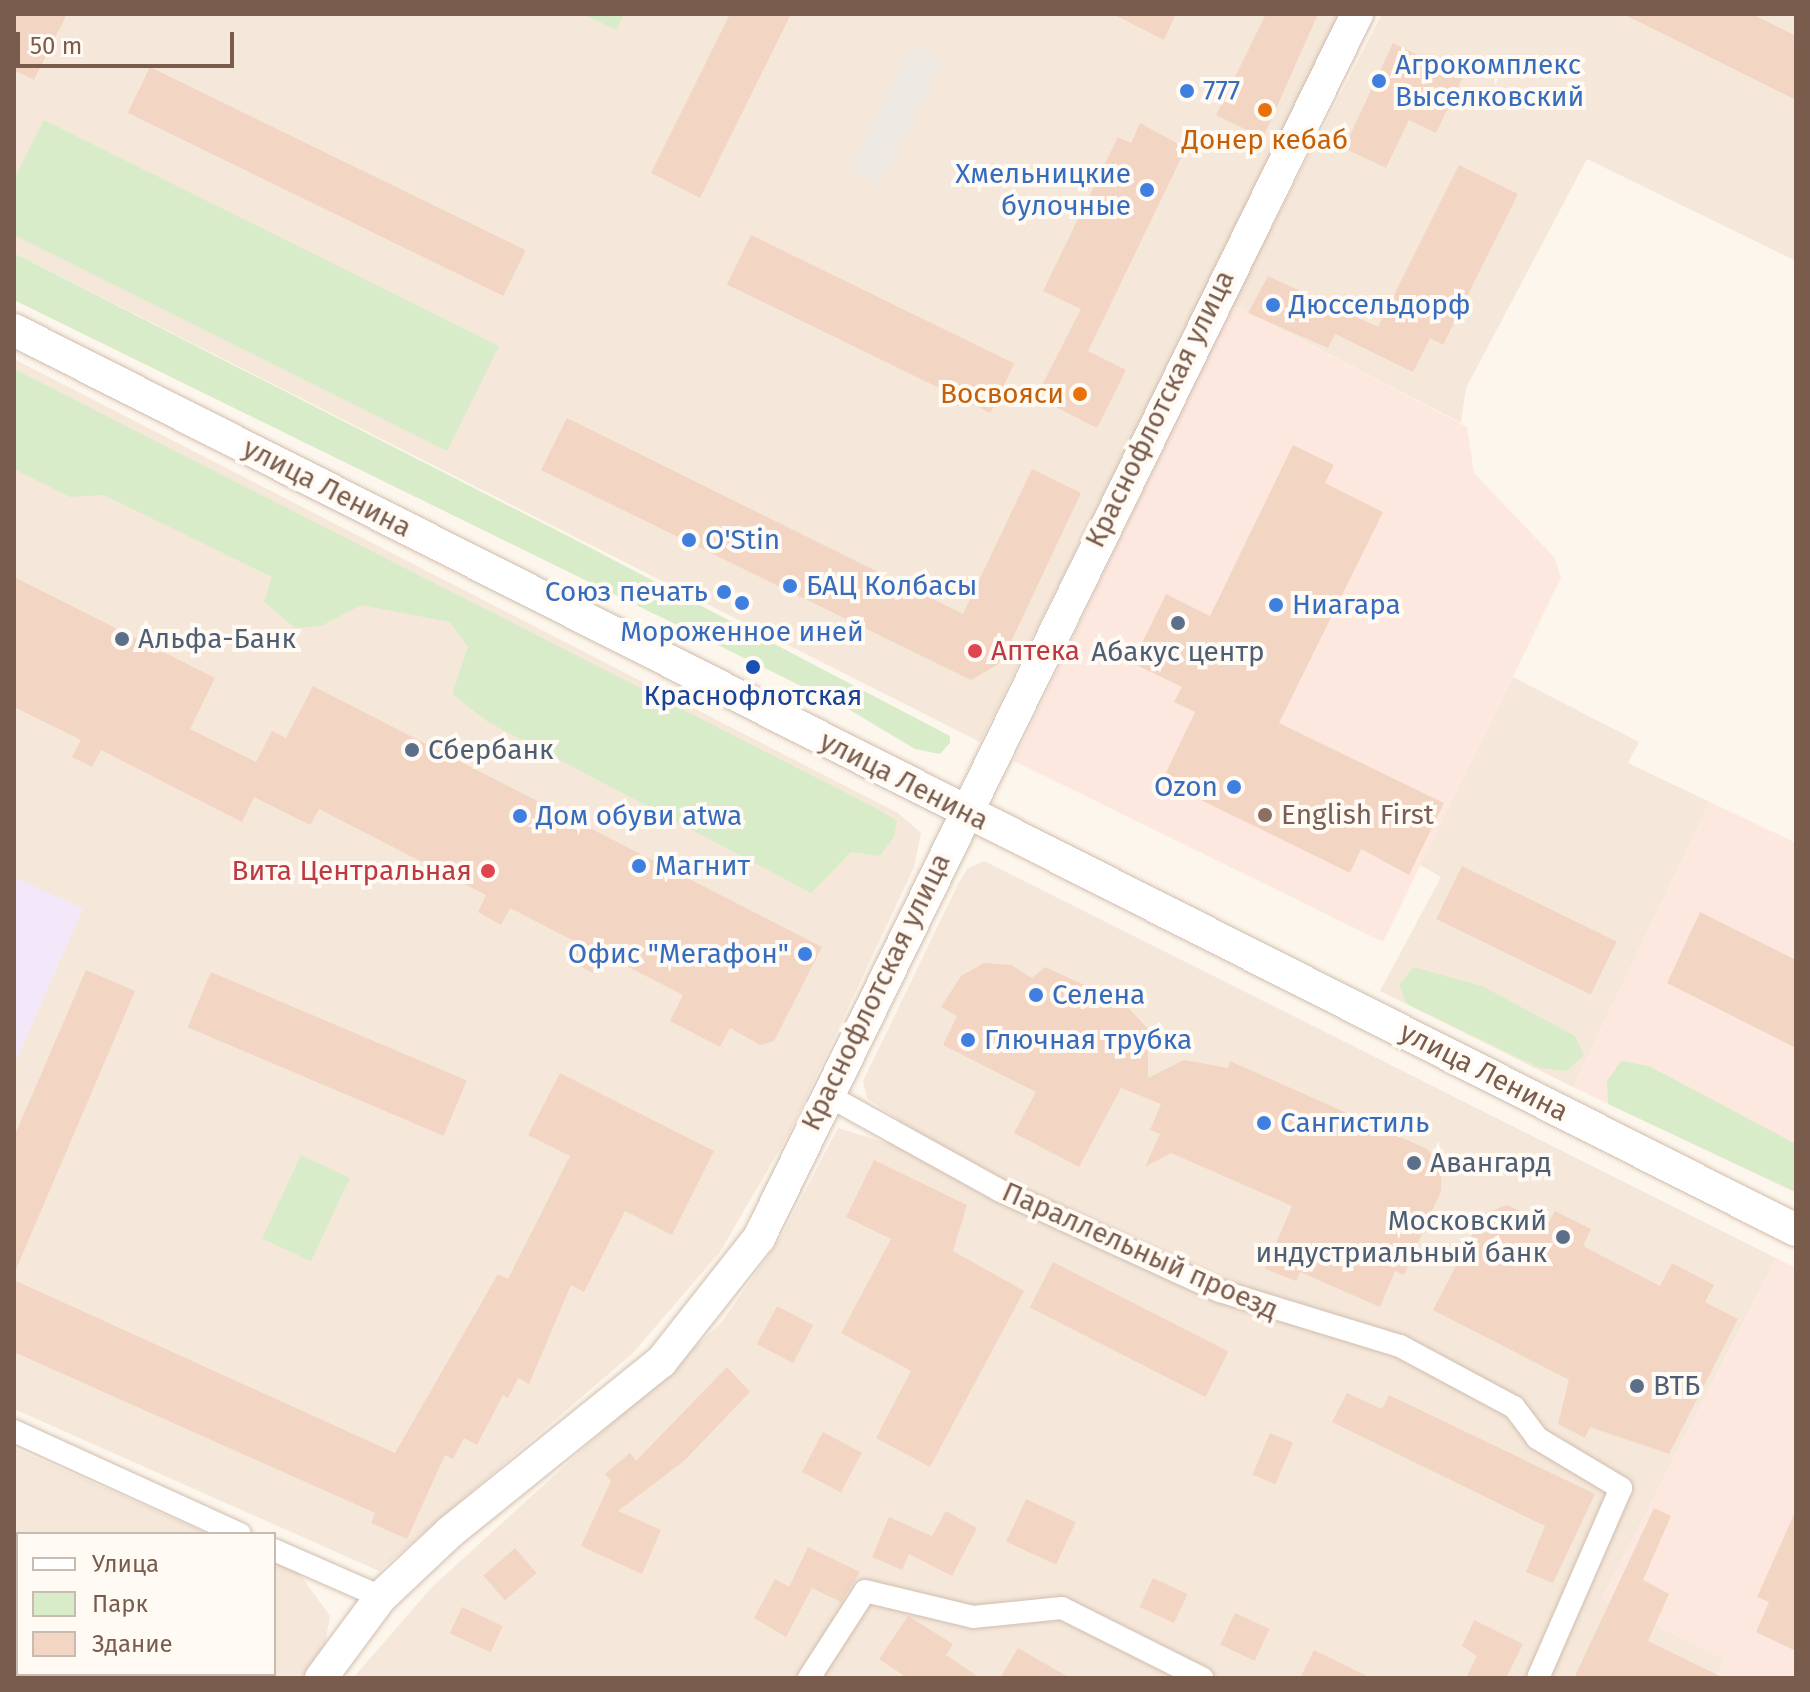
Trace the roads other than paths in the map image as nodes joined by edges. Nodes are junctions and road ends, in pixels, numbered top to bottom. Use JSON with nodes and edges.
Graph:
{"nodes":[{"id":1,"x":1357,"y":14,"type":"edge"},
{"id":2,"x":14,"y":330,"type":"edge"},
{"id":3,"x":962,"y":811,"type":"junction"},
{"id":4,"x":827,"y":1095,"type":"junction"},
{"id":5,"x":1796,"y":1230,"type":"edge"},
{"id":6,"x":14,"y":1431,"type":"edge"},
{"id":7,"x":236,"y":1532,"type":"edge"},
{"id":8,"x":276,"y":1551,"type":"edge"},
{"id":9,"x":381,"y":1597,"type":"junction"},
{"id":10,"x":1176,"y":1673,"type":"edge"},
{"id":11,"x":321,"y":1678,"type":"edge"},
{"id":12,"x":809,"y":1678,"type":"edge"},
{"id":13,"x":1202,"y":1678,"type":"edge"},
{"id":14,"x":1538,"y":1678,"type":"edge"}],
"edges":[{"from":1,"to":3,"type":"main road","name":"Краснофлотская улица"},
{"from":2,"to":3,"type":"main road","name":"улица Ленина"},
{"from":3,"to":4,"type":"main road","name":"Краснофлотская улица"},
{"from":3,"to":5,"type":"main road","name":"улица Ленина"},
{"from":4,"to":9,"type":"main road","name":"Краснофлотская улица"},
{"from":4,"to":14,"type":"street","name":"Параллельный проезд"},
{"from":6,"to":7,"type":"street"},
{"from":8,"to":9,"type":"street"},
{"from":9,"to":11,"type":"main road","name":"Краснофлотская улица"},
{"from":10,"to":12,"type":"street"},
{"from":10,"to":13,"type":"street"}]}
